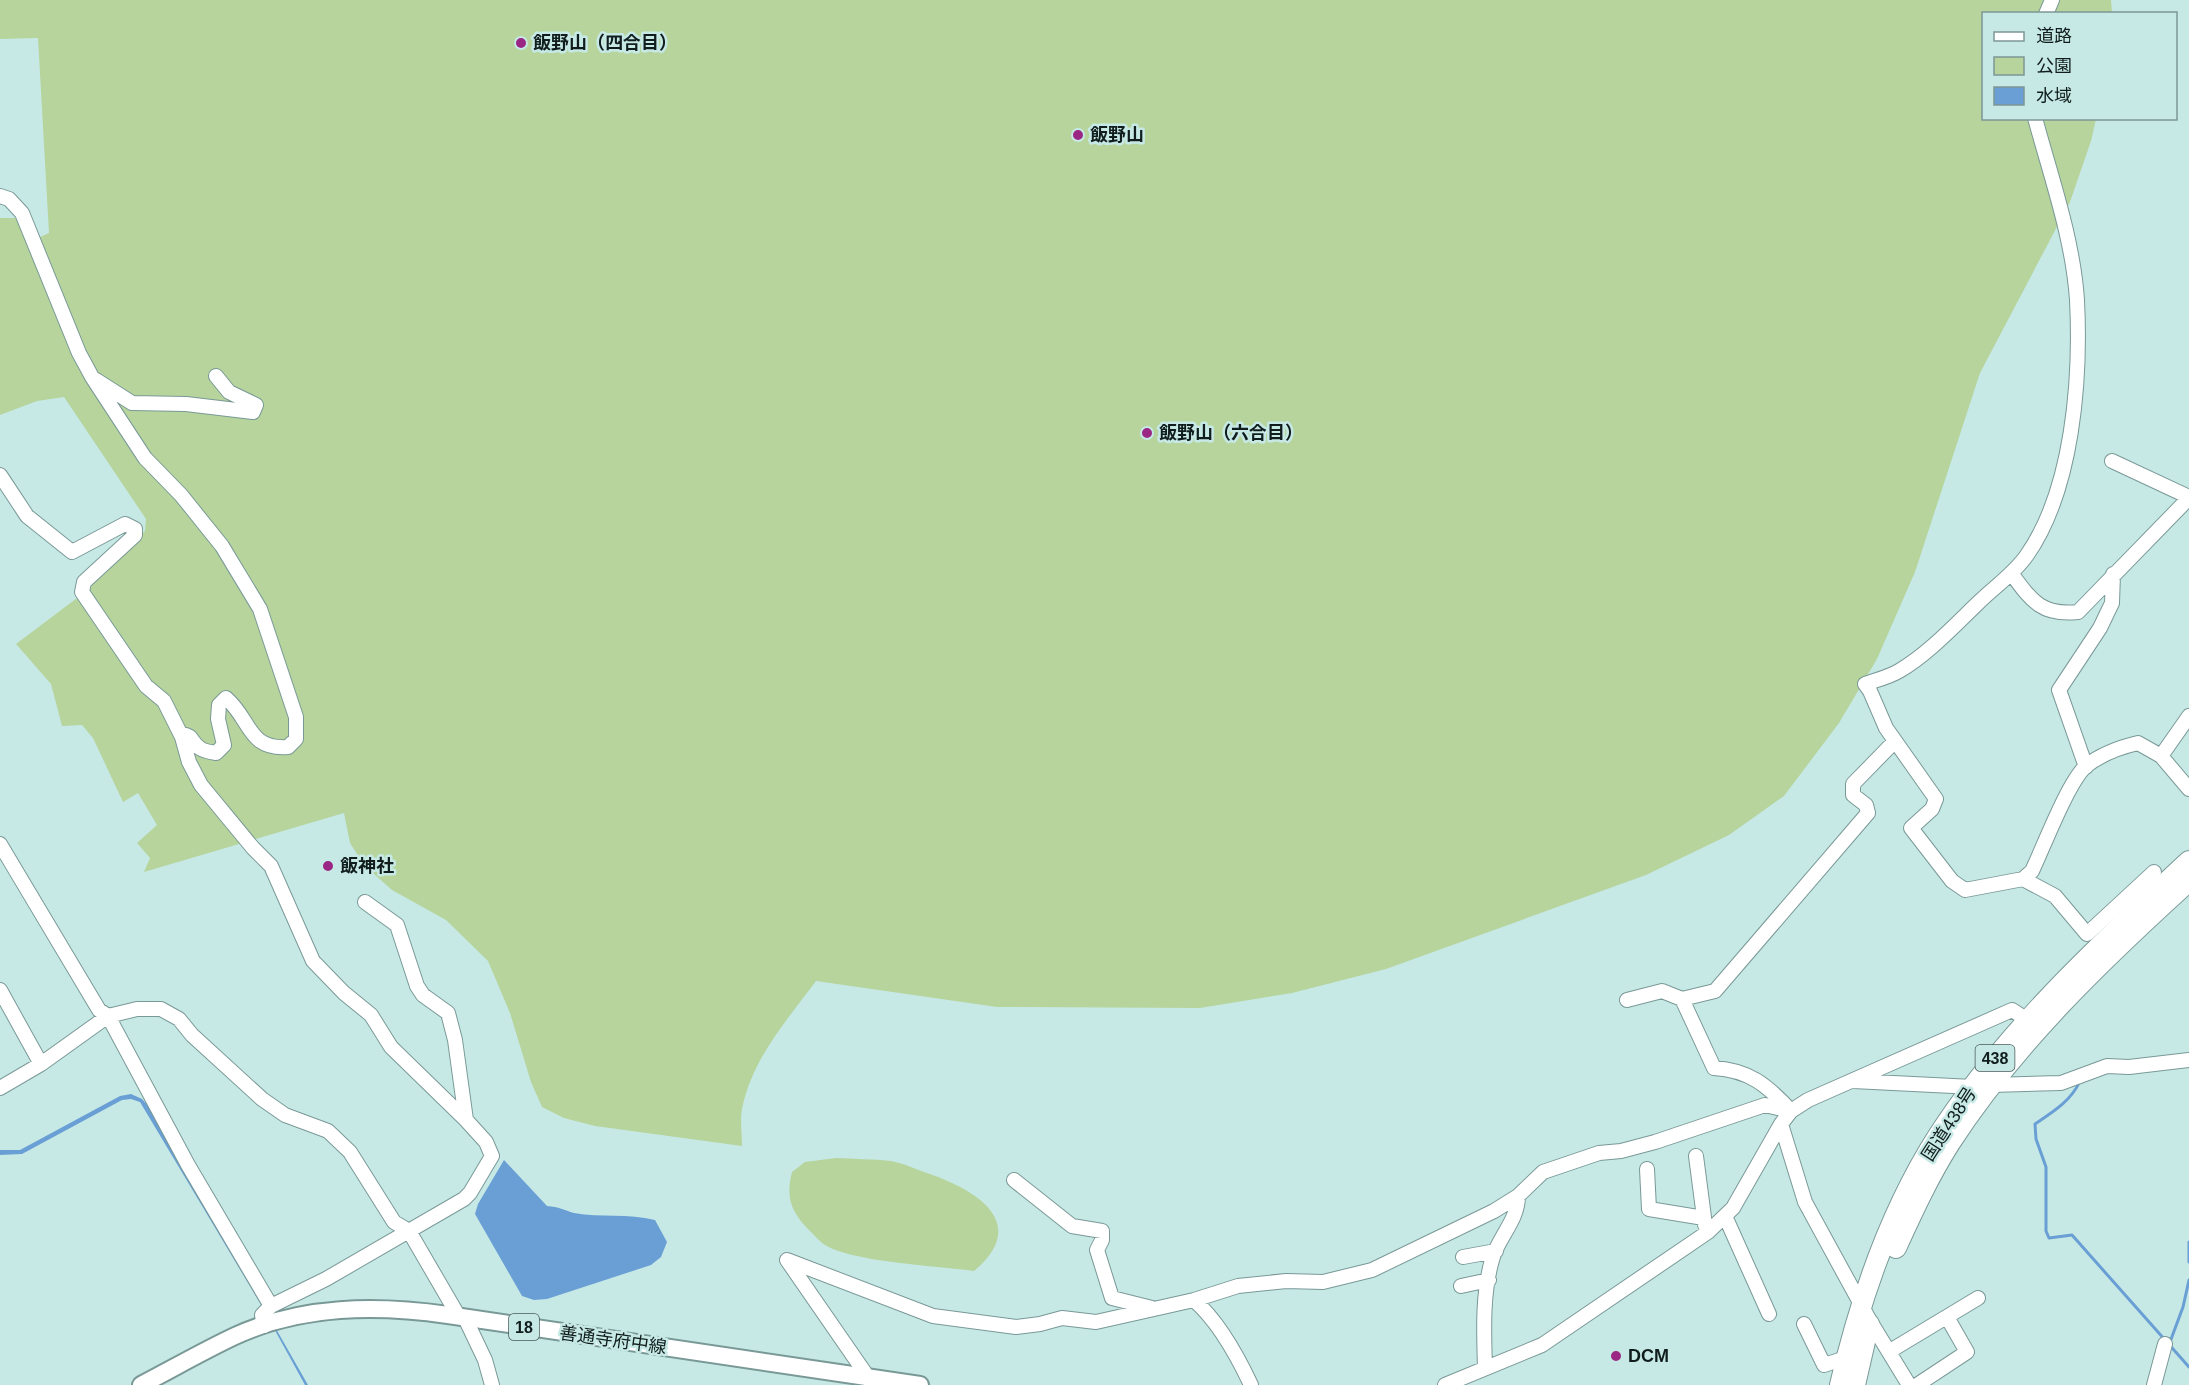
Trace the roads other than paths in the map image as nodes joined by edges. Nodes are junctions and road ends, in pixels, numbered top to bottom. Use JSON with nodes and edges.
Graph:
{"nodes":[{"id":1,"x":2036,"y":120,"type":"edge"},
{"id":2,"x":0,"y":196,"type":"edge"},
{"id":3,"x":216,"y":376,"type":"dead end"},
{"id":4,"x":92,"y":377,"type":"junction"},
{"id":5,"x":2112,"y":461,"type":"dead end"},
{"id":6,"x":0,"y":476,"type":"edge"},
{"id":7,"x":2189,"y":497,"type":"edge"},
{"id":8,"x":2011,"y":573,"type":"junction"},
{"id":9,"x":2113,"y":574,"type":"junction"},
{"id":10,"x":2189,"y":716,"type":"edge"},
{"id":11,"x":182,"y":737,"type":"junction"},
{"id":12,"x":1894,"y":741,"type":"junction"},
{"id":13,"x":2161,"y":756,"type":"junction"},
{"id":14,"x":2086,"y":767,"type":"junction"},
{"id":15,"x":2189,"y":789,"type":"edge"},
{"id":16,"x":0,"y":844,"type":"edge"},
{"id":17,"x":2189,"y":861,"type":"edge"},
{"id":18,"x":2154,"y":872,"type":"dead end"},
{"id":19,"x":2023,"y":879,"type":"junction"},
{"id":20,"x":2189,"y":881,"type":"edge"},
{"id":21,"x":365,"y":902,"type":"dead end"},
{"id":22,"x":2133,"y":913,"type":"junction"},
{"id":23,"x":0,"y":990,"type":"edge"},
{"id":24,"x":1682,"y":999,"type":"junction"},
{"id":25,"x":1627,"y":1000,"type":"dead end"},
{"id":26,"x":108,"y":1016,"type":"junction"},
{"id":27,"x":2034,"y":1024,"type":"junction"},
{"id":28,"x":2189,"y":1060,"type":"edge"},
{"id":29,"x":41,"y":1064,"type":"junction"},
{"id":30,"x":1851,"y":1081,"type":"junction"},
{"id":31,"x":1982,"y":1086,"type":"junction"},
{"id":32,"x":0,"y":1088,"type":"edge"},
{"id":33,"x":1791,"y":1111,"type":"junction"},
{"id":34,"x":466,"y":1120,"type":"junction"},
{"id":35,"x":1781,"y":1124,"type":"junction"},
{"id":36,"x":1696,"y":1156,"type":"dead end"},
{"id":37,"x":1647,"y":1169,"type":"dead end"},
{"id":38,"x":1014,"y":1180,"type":"dead end"},
{"id":39,"x":1518,"y":1196,"type":"junction"},
{"id":40,"x":1725,"y":1216,"type":"junction"},
{"id":41,"x":1704,"y":1218,"type":"junction"},
{"id":42,"x":409,"y":1231,"type":"junction"},
{"id":43,"x":1706,"y":1234,"type":"junction"},
{"id":44,"x":1496,"y":1251,"type":"junction"},
{"id":45,"x":1463,"y":1257,"type":"dead end"},
{"id":46,"x":1489,"y":1280,"type":"junction"},
{"id":47,"x":1461,"y":1286,"type":"dead end"},
{"id":48,"x":1194,"y":1299,"type":"junction"},
{"id":49,"x":1974,"y":1305,"type":"dead end"},
{"id":50,"x":271,"y":1306,"type":"junction"},
{"id":51,"x":1152,"y":1308,"type":"junction"},
{"id":52,"x":1866,"y":1313,"type":"junction"},
{"id":53,"x":1769,"y":1314,"type":"dead end"},
{"id":54,"x":462,"y":1317,"type":"junction"},
{"id":55,"x":1947,"y":1317,"type":"junction"},
{"id":56,"x":1804,"y":1324,"type":"dead end"},
{"id":57,"x":264,"y":1326,"type":"junction"},
{"id":58,"x":2165,"y":1344,"type":"dead end"},
{"id":59,"x":1890,"y":1351,"type":"junction"},
{"id":60,"x":1846,"y":1358,"type":"junction"},
{"id":61,"x":1485,"y":1368,"type":"junction"},
{"id":62,"x":1935,"y":1380,"type":"edge"},
{"id":63,"x":871,"y":1382,"type":"edge"},
{"id":64,"x":141,"y":1385,"type":"edge"},
{"id":65,"x":492,"y":1385,"type":"edge"},
{"id":66,"x":920,"y":1385,"type":"edge"},
{"id":67,"x":1251,"y":1385,"type":"edge"},
{"id":68,"x":1445,"y":1385,"type":"edge"},
{"id":69,"x":1840,"y":1385,"type":"edge"},
{"id":70,"x":1855,"y":1385,"type":"edge"},
{"id":71,"x":1909,"y":1385,"type":"edge"},
{"id":72,"x":1917,"y":1385,"type":"edge"},
{"id":73,"x":2154,"y":1385,"type":"edge"}],
"edges":[{"from":1,"to":8,"type":"street"},
{"from":2,"to":4,"type":"street"},
{"from":3,"to":4,"type":"street"},
{"from":4,"to":11,"type":"street"},
{"from":5,"to":7,"type":"street"},
{"from":6,"to":11,"type":"street"},
{"from":7,"to":9,"type":"street"},
{"from":8,"to":9,"type":"street"},
{"from":8,"to":12,"type":"street"},
{"from":9,"to":14,"type":"street"},
{"from":10,"to":13,"type":"street"},
{"from":11,"to":34,"type":"street"},
{"from":12,"to":19,"type":"street"},
{"from":12,"to":24,"type":"street"},
{"from":13,"to":14,"type":"street"},
{"from":13,"to":15,"type":"street"},
{"from":14,"to":19,"type":"street"},
{"from":16,"to":26,"type":"street"},
{"from":17,"to":22,"type":"highway","name":"国道438号","number":"438"},
{"from":18,"to":22,"type":"street"},
{"from":19,"to":22,"type":"street"},
{"from":20,"to":22,"type":"highway","name":"国道438号","number":"438"},
{"from":21,"to":34,"type":"street"},
{"from":22,"to":27,"type":"highway","name":"国道438号","number":"438"},
{"from":23,"to":29,"type":"street"},
{"from":24,"to":25,"type":"street"},
{"from":24,"to":33,"type":"street"},
{"from":26,"to":29,"type":"street"},
{"from":26,"to":42,"type":"street"},
{"from":26,"to":50,"type":"street"},
{"from":27,"to":30,"type":"street"},
{"from":27,"to":31,"type":"highway","name":"国道438号","number":"438"},
{"from":28,"to":31,"type":"street"},
{"from":29,"to":32,"type":"street"},
{"from":30,"to":31,"type":"street"},
{"from":30,"to":33,"type":"street"},
{"from":31,"to":52,"type":"highway","name":"国道438号","number":"438"},
{"from":33,"to":35,"type":"street"},
{"from":33,"to":39,"type":"street"},
{"from":34,"to":42,"type":"street"},
{"from":35,"to":40,"type":"street"},
{"from":35,"to":52,"type":"street"},
{"from":36,"to":41,"type":"street"},
{"from":37,"to":41,"type":"street"},
{"from":38,"to":51,"type":"street"},
{"from":39,"to":44,"type":"street"},
{"from":39,"to":48,"type":"street"},
{"from":40,"to":43,"type":"street"},
{"from":40,"to":53,"type":"street"},
{"from":41,"to":43,"type":"street"},
{"from":42,"to":50,"type":"street"},
{"from":42,"to":54,"type":"street"},
{"from":43,"to":61,"type":"street"},
{"from":44,"to":45,"type":"street"},
{"from":44,"to":46,"type":"street"},
{"from":46,"to":47,"type":"street"},
{"from":46,"to":61,"type":"street"},
{"from":48,"to":51,"type":"street"},
{"from":48,"to":67,"type":"street"},
{"from":49,"to":55,"type":"street"},
{"from":50,"to":57,"type":"street"},
{"from":51,"to":63,"type":"street"},
{"from":52,"to":59,"type":"street"},
{"from":52,"to":60,"type":"highway","name":"国道438号","number":"438"},
{"from":52,"to":70,"type":"highway","name":"国道438号","number":"438"},
{"from":54,"to":57,"type":"main road","name":"善通寺府中線","number":"18"},
{"from":54,"to":63,"type":"main road","name":"善通寺府中線","number":"18"},
{"from":54,"to":65,"type":"street"},
{"from":55,"to":59,"type":"street"},
{"from":55,"to":62,"type":"street"},
{"from":56,"to":60,"type":"street"},
{"from":57,"to":64,"type":"main road","name":"善通寺府中線","number":"18"},
{"from":58,"to":73,"type":"street"},
{"from":59,"to":71,"type":"street"},
{"from":60,"to":69,"type":"highway","name":"国道438号","number":"438"},
{"from":61,"to":68,"type":"street"},
{"from":62,"to":72,"type":"street"},
{"from":63,"to":66,"type":"main road","name":"善通寺府中線","number":"18"}]}
